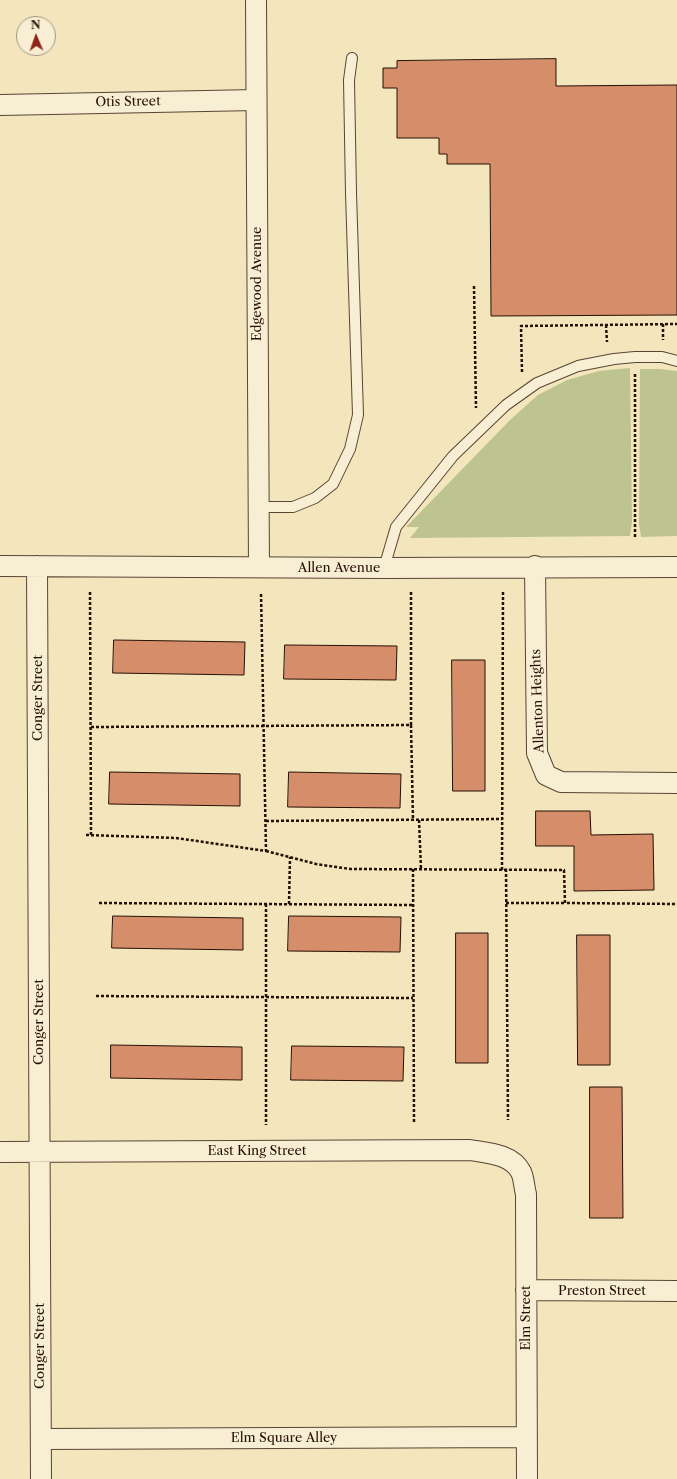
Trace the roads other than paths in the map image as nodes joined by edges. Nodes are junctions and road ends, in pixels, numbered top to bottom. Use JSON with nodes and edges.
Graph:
{"nodes":[{"id":1,"x":256,"y":0,"type":"edge"},
{"id":2,"x":352,"y":58,"type":"dead end"},
{"id":3,"x":256,"y":100,"type":"junction"},
{"id":4,"x":0,"y":104,"type":"edge"},
{"id":5,"x":677,"y":361,"type":"edge"},
{"id":6,"x":258,"y":508,"type":"junction"},
{"id":7,"x":0,"y":566,"type":"edge"},
{"id":8,"x":38,"y":566,"type":"junction"},
{"id":9,"x":535,"y":566,"type":"junction"},
{"id":10,"x":259,"y":567,"type":"junction"},
{"id":11,"x":677,"y":567,"type":"edge"},
{"id":12,"x":384,"y":568,"type":"junction"},
{"id":13,"x":677,"y":783,"type":"edge"},
{"id":14,"x":0,"y":1152,"type":"edge"},
{"id":15,"x":40,"y":1152,"type":"junction"},
{"id":16,"x":512,"y":1161,"type":"joint"},
{"id":17,"x":526,"y":1290,"type":"junction"},
{"id":18,"x":677,"y":1291,"type":"edge"},
{"id":19,"x":527,"y":1437,"type":"junction"},
{"id":20,"x":41,"y":1439,"type":"junction"},
{"id":21,"x":41,"y":1479,"type":"edge"},
{"id":22,"x":527,"y":1479,"type":"edge"}],
"edges":[{"from":1,"to":3,"type":"street","name":"Edgewood Avenue"},
{"from":2,"to":6,"type":"lane"},
{"from":3,"to":4,"type":"street","name":"Otis Street"},
{"from":3,"to":6,"type":"street","name":"Edgewood Avenue"},
{"from":5,"to":12,"type":"lane"},
{"from":6,"to":10,"type":"street","name":"Edgewood Avenue"},
{"from":7,"to":8,"type":"street","name":"Allen Avenue"},
{"from":8,"to":10,"type":"street","name":"Allen Avenue"},
{"from":8,"to":15,"type":"street","name":"Conger Street"},
{"from":9,"to":11,"type":"street","name":"Allen Avenue"},
{"from":9,"to":12,"type":"street","name":"Allen Avenue"},
{"from":9,"to":13,"type":"street","name":"Allenton Heights"},
{"from":10,"to":12,"type":"street","name":"Allen Avenue"},
{"from":14,"to":15,"type":"street","name":"East King Street"},
{"from":15,"to":16,"type":"street","name":"East King Street"},
{"from":15,"to":20,"type":"street","name":"Conger Street"},
{"from":16,"to":17,"type":"street","name":"Elm Street"},
{"from":17,"to":18,"type":"street","name":"Preston Street"},
{"from":17,"to":19,"type":"street","name":"Elm Street"},
{"from":19,"to":20,"type":"street","name":"Elm Square Alley"},
{"from":19,"to":22,"type":"street","name":"Elm Street"},
{"from":20,"to":21,"type":"street","name":"Conger Street"}]}
